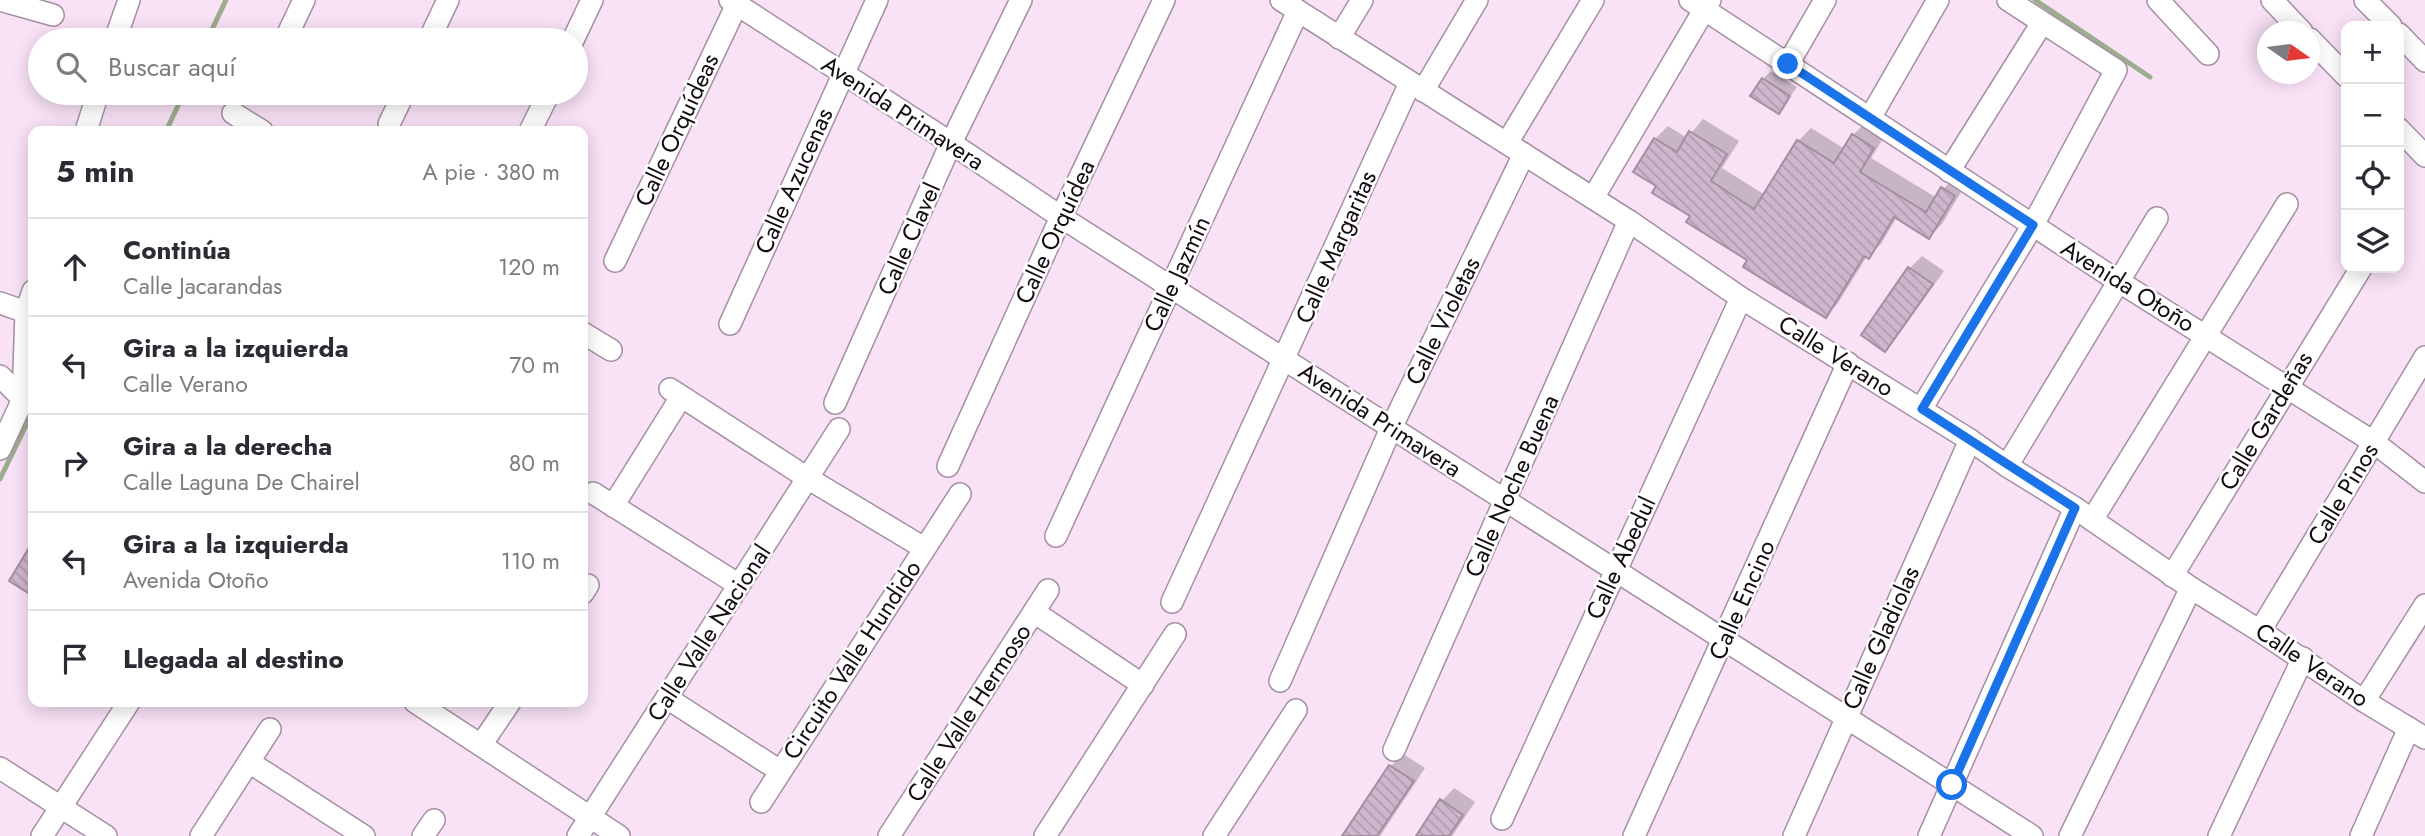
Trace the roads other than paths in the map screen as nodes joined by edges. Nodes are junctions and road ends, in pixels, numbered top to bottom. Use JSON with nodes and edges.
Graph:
{"nodes":[{"id":1,"x":0,"y":0,"type":"edge"},
{"id":2,"x":129,"y":0,"type":"edge"},
{"id":3,"x":304,"y":0,"type":"edge"},
{"id":4,"x":448,"y":0,"type":"edge"},
{"id":5,"x":592,"y":0,"type":"edge"},
{"id":6,"x":877,"y":0,"type":"edge"},
{"id":7,"x":1021,"y":0,"type":"edge"},
{"id":8,"x":1164,"y":0,"type":"edge"},
{"id":9,"x":1362,"y":0,"type":"edge"},
{"id":10,"x":1477,"y":0,"type":"edge"},
{"id":11,"x":1593,"y":0,"type":"edge"},
{"id":12,"x":1825,"y":0,"type":"edge"},
{"id":13,"x":1938,"y":0,"type":"edge"},
{"id":14,"x":2008,"y":0,"type":"edge"},
{"id":15,"x":2158,"y":0,"type":"edge"},
{"id":16,"x":2272,"y":0,"type":"edge"},
{"id":17,"x":2365,"y":0,"type":"edge"},
{"id":18,"x":735,"y":1,"type":"edge"},
{"id":19,"x":1701,"y":3,"type":"edge"},
{"id":20,"x":1289,"y":6,"type":"edge"},
{"id":21,"x":52,"y":15,"type":"dead end"},
{"id":22,"x":2292,"y":21,"type":"edge"},
{"id":23,"x":2386,"y":21,"type":"edge"},
{"id":24,"x":2042,"y":23,"type":"junction"},
{"id":25,"x":119,"y":28,"type":"edge"},
{"id":26,"x":291,"y":28,"type":"edge"},
{"id":27,"x":435,"y":28,"type":"edge"},
{"id":28,"x":579,"y":28,"type":"edge"},
{"id":29,"x":1339,"y":38,"type":"junction"},
{"id":30,"x":2404,"y":39,"type":"edge"},
{"id":31,"x":2320,"y":50,"type":"edge"},
{"id":32,"x":2208,"y":54,"type":"dead end"},
{"id":33,"x":2425,"y":61,"type":"edge"},
{"id":34,"x":1788,"y":64,"type":"junction"},
{"id":35,"x":2341,"y":71,"type":"edge"},
{"id":36,"x":842,"y":73,"type":"junction"},
{"id":37,"x":1417,"y":87,"type":"junction"},
{"id":38,"x":94,"y":105,"type":"edge"},
{"id":39,"x":398,"y":105,"type":"edge"},
{"id":40,"x":543,"y":105,"type":"edge"},
{"id":41,"x":233,"y":113,"type":"dead end"},
{"id":42,"x":1870,"y":118,"type":"junction"},
{"id":43,"x":389,"y":124,"type":"dead end"},
{"id":44,"x":88,"y":126,"type":"edge"},
{"id":45,"x":254,"y":126,"type":"edge"},
{"id":46,"x":532,"y":126,"type":"edge"},
{"id":47,"x":2404,"y":134,"type":"edge"},
{"id":48,"x":951,"y":143,"type":"junction"},
{"id":49,"x":1516,"y":149,"type":"junction"},
{"id":50,"x":2424,"y":154,"type":"edge"},
{"id":51,"x":1950,"y":171,"type":"junction"},
{"id":52,"x":1593,"y":198,"type":"junction"},
{"id":53,"x":2287,"y":204,"type":"dead end"},
{"id":54,"x":1061,"y":217,"type":"junction"},
{"id":55,"x":2157,"y":218,"type":"dead end"},
{"id":56,"x":1629,"y":221,"type":"junction"},
{"id":57,"x":2033,"y":225,"type":"junction"},
{"id":58,"x":615,"y":261,"type":"dead end"},
{"id":59,"x":2358,"y":273,"type":"edge"},
{"id":60,"x":2118,"y":281,"type":"junction"},
{"id":61,"x":1171,"y":287,"type":"junction"},
{"id":62,"x":1741,"y":298,"type":"junction"},
{"id":63,"x":0,"y":303,"type":"edge"},
{"id":64,"x":28,"y":306,"type":"edge"},
{"id":65,"x":26,"y":312,"type":"junction"},
{"id":66,"x":730,"y":324,"type":"dead end"},
{"id":67,"x":588,"y":335,"type":"edge"},
{"id":68,"x":2205,"y":335,"type":"junction"},
{"id":69,"x":611,"y":350,"type":"dead end"},
{"id":70,"x":2425,"y":357,"type":"edge"},
{"id":71,"x":1285,"y":359,"type":"junction"},
{"id":72,"x":1849,"y":363,"type":"junction"},
{"id":73,"x":0,"y":376,"type":"edge"},
{"id":74,"x":2287,"y":386,"type":"junction"},
{"id":75,"x":835,"y":403,"type":"dead end"},
{"id":76,"x":28,"y":404,"type":"edge"},
{"id":77,"x":1922,"y":409,"type":"junction"},
{"id":78,"x":1392,"y":426,"type":"junction"},
{"id":79,"x":839,"y":429,"type":"dead end"},
{"id":80,"x":1970,"y":440,"type":"junction"},
{"id":81,"x":2375,"y":443,"type":"junction"},
{"id":82,"x":0,"y":449,"type":"edge"},
{"id":83,"x":948,"y":466,"type":"dead end"},
{"id":84,"x":2007,"y":466,"type":"junction"},
{"id":85,"x":809,"y":479,"type":"junction"},
{"id":86,"x":2425,"y":482,"type":"edge"},
{"id":87,"x":593,"y":493,"type":"dead end"},
{"id":88,"x":960,"y":494,"type":"dead end"},
{"id":89,"x":1505,"y":502,"type":"junction"},
{"id":90,"x":613,"y":506,"type":"junction"},
{"id":91,"x":2084,"y":514,"type":"junction"},
{"id":92,"x":1056,"y":536,"type":"dead end"},
{"id":93,"x":924,"y":548,"type":"junction"},
{"id":94,"x":1615,"y":572,"type":"junction"},
{"id":95,"x":2172,"y":576,"type":"junction"},
{"id":96,"x":739,"y":585,"type":"junction"},
{"id":97,"x":2191,"y":588,"type":"junction"},
{"id":98,"x":1048,"y":590,"type":"dead end"},
{"id":99,"x":1172,"y":602,"type":"dead end"},
{"id":100,"x":2425,"y":605,"type":"edge"},
{"id":101,"x":1034,"y":612,"type":"junction"},
{"id":102,"x":2260,"y":631,"type":"junction"},
{"id":103,"x":1175,"y":634,"type":"dead end"},
{"id":104,"x":1724,"y":642,"type":"junction"},
{"id":105,"x":2302,"y":658,"type":"junction"},
{"id":106,"x":1280,"y":681,"type":"dead end"},
{"id":107,"x":1143,"y":685,"type":"junction"},
{"id":108,"x":667,"y":698,"type":"junction"},
{"id":109,"x":2364,"y":701,"type":"junction"},
{"id":110,"x":126,"y":707,"type":"edge"},
{"id":111,"x":423,"y":707,"type":"edge"},
{"id":112,"x":507,"y":707,"type":"edge"},
{"id":113,"x":1296,"y":710,"type":"dead end"},
{"id":114,"x":1845,"y":718,"type":"junction"},
{"id":115,"x":270,"y":729,"type":"dead end"},
{"id":116,"x":2417,"y":734,"type":"edge"},
{"id":117,"x":481,"y":745,"type":"junction"},
{"id":118,"x":1394,"y":750,"type":"dead end"},
{"id":119,"x":249,"y":762,"type":"junction"},
{"id":120,"x":0,"y":768,"type":"edge"},
{"id":121,"x":780,"y":771,"type":"junction"},
{"id":122,"x":1952,"y":785,"type":"junction"},
{"id":123,"x":761,"y":802,"type":"dead end"},
{"id":124,"x":60,"y":808,"type":"junction"},
{"id":125,"x":1502,"y":819,"type":"dead end"},
{"id":126,"x":584,"y":827,"type":"edge"},
{"id":127,"x":41,"y":836,"type":"edge"},
{"id":128,"x":106,"y":836,"type":"edge"},
{"id":129,"x":201,"y":836,"type":"edge"},
{"id":130,"x":364,"y":836,"type":"edge"},
{"id":131,"x":619,"y":836,"type":"edge"},
{"id":132,"x":889,"y":836,"type":"edge"},
{"id":133,"x":1045,"y":836,"type":"edge"},
{"id":134,"x":1214,"y":836,"type":"edge"},
{"id":135,"x":1634,"y":836,"type":"edge"},
{"id":136,"x":1794,"y":836,"type":"edge"},
{"id":137,"x":1929,"y":836,"type":"edge"},
{"id":138,"x":2032,"y":836,"type":"edge"},
{"id":139,"x":2070,"y":836,"type":"edge"},
{"id":140,"x":2219,"y":836,"type":"edge"},
{"id":141,"x":2361,"y":836,"type":"edge"}],
"edges":[{"from":1,"to":21,"type":"street"},
{"from":2,"to":25,"type":"street"},
{"from":3,"to":26,"type":"street"},
{"from":4,"to":27,"type":"street"},
{"from":5,"to":28,"type":"street"},
{"from":6,"to":36,"type":"street","name":"Calle Azucenas"},
{"from":7,"to":48,"type":"street","name":"Calle Clavel"},
{"from":8,"to":54,"type":"street","name":"Calle Orquídea"},
{"from":9,"to":29,"type":"street"},
{"from":10,"to":37,"type":"street","name":"Calle Margaritas"},
{"from":11,"to":49,"type":"street","name":"Calle Violetas"},
{"from":12,"to":34,"type":"street"},
{"from":13,"to":42,"type":"street"},
{"from":14,"to":24,"type":"street"},
{"from":15,"to":32,"type":"street"},
{"from":16,"to":22,"type":"street"},
{"from":17,"to":23,"type":"street"},
{"from":18,"to":36,"type":"street","name":"Avenida Primavera"},
{"from":18,"to":58,"type":"street","name":"Calle Orquídeas"},
{"from":19,"to":34,"type":"street","name":"Avenida Otoño"},
{"from":19,"to":52,"type":"street"},
{"from":20,"to":29,"type":"street","name":"Calle Verano"},
{"from":20,"to":61,"type":"street","name":"Calle Jazmín"},
{"from":24,"to":51,"type":"street"},
{"from":24,"to":57,"type":"street"},
{"from":29,"to":37,"type":"street","name":"Calle Verano"},
{"from":30,"to":33,"type":"street"},
{"from":31,"to":35,"type":"street"},
{"from":34,"to":42,"type":"street","name":"Avenida Otoño"},
{"from":36,"to":48,"type":"street","name":"Avenida Primavera"},
{"from":36,"to":66,"type":"street","name":"Calle Azucenas"},
{"from":37,"to":49,"type":"street","name":"Calle Verano"},
{"from":37,"to":71,"type":"street","name":"Calle Margaritas"},
{"from":38,"to":44,"type":"street"},
{"from":39,"to":43,"type":"street"},
{"from":40,"to":46,"type":"street"},
{"from":41,"to":45,"type":"street"},
{"from":42,"to":51,"type":"street","name":"Avenida Otoño"},
{"from":47,"to":50,"type":"street"},
{"from":48,"to":54,"type":"street","name":"Avenida Primavera"},
{"from":48,"to":75,"type":"street","name":"Calle Clavel"},
{"from":49,"to":52,"type":"street","name":"Calle Verano"},
{"from":49,"to":78,"type":"street","name":"Calle Violetas"},
{"from":51,"to":57,"type":"street","name":"Avenida Otoño"},
{"from":52,"to":56,"type":"street","name":"Calle Verano"},
{"from":53,"to":68,"type":"street"},
{"from":54,"to":61,"type":"street","name":"Avenida Primavera"},
{"from":54,"to":83,"type":"street","name":"Calle Orquídea"},
{"from":55,"to":60,"type":"street"},
{"from":56,"to":62,"type":"street","name":"Calle Verano"},
{"from":56,"to":89,"type":"street","name":"Calle Noche Buena"},
{"from":57,"to":60,"type":"street","name":"Avenida Otoño"},
{"from":57,"to":77,"type":"street"},
{"from":59,"to":74,"type":"street","name":"Calle Gardeñas"},
{"from":60,"to":68,"type":"street","name":"Avenida Otoño"},
{"from":60,"to":84,"type":"street"},
{"from":61,"to":71,"type":"street","name":"Avenida Primavera"},
{"from":61,"to":92,"type":"street","name":"Calle Jazmín"},
{"from":62,"to":72,"type":"street","name":"Calle Verano"},
{"from":62,"to":94,"type":"street","name":"Calle Abedul"},
{"from":63,"to":65,"type":"street"},
{"from":64,"to":65,"type":"street"},
{"from":65,"to":76,"type":"street"},
{"from":67,"to":69,"type":"street"},
{"from":68,"to":74,"type":"street","name":"Avenida Otoño"},
{"from":68,"to":91,"type":"street"},
{"from":70,"to":81,"type":"street","name":"Calle Pinos"},
{"from":71,"to":78,"type":"street","name":"Avenida Primavera"},
{"from":71,"to":99,"type":"street","name":"Calle Margaritas"},
{"from":72,"to":77,"type":"street","name":"Calle Verano"},
{"from":72,"to":104,"type":"street","name":"Calle Encino"},
{"from":73,"to":76,"type":"street"},
{"from":74,"to":81,"type":"street","name":"Avenida Otoño"},
{"from":74,"to":95,"type":"street","name":"Calle Gardeñas"},
{"from":76,"to":82,"type":"street"},
{"from":77,"to":80,"type":"street","name":"Calle Verano"},
{"from":78,"to":89,"type":"street","name":"Avenida Primavera"},
{"from":78,"to":106,"type":"street","name":"Calle Violetas"},
{"from":79,"to":85,"type":"street","name":"Calle Valle Nacional"},
{"from":80,"to":84,"type":"street","name":"Calle Verano"},
{"from":80,"to":114,"type":"street","name":"Calle Gladiolas"},
{"from":81,"to":86,"type":"street","name":"Avenida Otoño"},
{"from":81,"to":102,"type":"street","name":"Calle Pinos"},
{"from":84,"to":91,"type":"street","name":"Calle Verano"},
{"from":85,"to":90,"type":"street","name":"Circuito Valle Hundido"},
{"from":85,"to":93,"type":"street","name":"Circuito Valle Hundido"},
{"from":85,"to":96,"type":"street","name":"Calle Valle Nacional"},
{"from":87,"to":90,"type":"street"},
{"from":88,"to":93,"type":"street","name":"Circuito Valle Hundido"},
{"from":89,"to":94,"type":"street","name":"Avenida Primavera"},
{"from":89,"to":118,"type":"street","name":"Calle Noche Buena"},
{"from":90,"to":96,"type":"street"},
{"from":91,"to":95,"type":"street","name":"Calle Verano"},
{"from":91,"to":122,"type":"street"},
{"from":93,"to":121,"type":"street","name":"Circuito Valle Hundido"},
{"from":94,"to":104,"type":"street","name":"Avenida Primavera"},
{"from":94,"to":125,"type":"street","name":"Calle Abedul"},
{"from":95,"to":97,"type":"street","name":"Calle Verano"},
{"from":96,"to":108,"type":"street","name":"Calle Valle Nacional"},
{"from":97,"to":102,"type":"street","name":"Calle Verano"},
{"from":97,"to":139,"type":"street"},
{"from":98,"to":101,"type":"street","name":"Calle Valle Hermoso"},
{"from":100,"to":109,"type":"street"},
{"from":101,"to":107,"type":"street"},
{"from":101,"to":132,"type":"street","name":"Calle Valle Hermoso"},
{"from":102,"to":105,"type":"street","name":"Calle Verano"},
{"from":103,"to":107,"type":"street"},
{"from":104,"to":114,"type":"street","name":"Avenida Primavera"},
{"from":104,"to":135,"type":"street","name":"Calle Encino"},
{"from":105,"to":109,"type":"street","name":"Calle Verano"},
{"from":105,"to":140,"type":"street"},
{"from":107,"to":133,"type":"street"},
{"from":108,"to":121,"type":"street","name":"Circuito Valle Hundido"},
{"from":108,"to":126,"type":"street","name":"Calle Valle Nacional"},
{"from":109,"to":116,"type":"street","name":"Calle Verano"},
{"from":110,"to":124,"type":"street"},
{"from":111,"to":117,"type":"street"},
{"from":112,"to":117,"type":"street"},
{"from":113,"to":134,"type":"street"},
{"from":114,"to":122,"type":"street","name":"Avenida Primavera"},
{"from":114,"to":136,"type":"street","name":"Calle Gladiolas"},
{"from":115,"to":119,"type":"street"},
{"from":116,"to":141,"type":"street"},
{"from":117,"to":126,"type":"street"},
{"from":119,"to":129,"type":"street"},
{"from":119,"to":130,"type":"street"},
{"from":120,"to":124,"type":"street"},
{"from":121,"to":123,"type":"street","name":"Circuito Valle Hundido"},
{"from":122,"to":137,"type":"street"},
{"from":122,"to":138,"type":"street","name":"Avenida Primavera"},
{"from":124,"to":127,"type":"street"},
{"from":124,"to":128,"type":"street"},
{"from":126,"to":131,"type":"street"}]}
